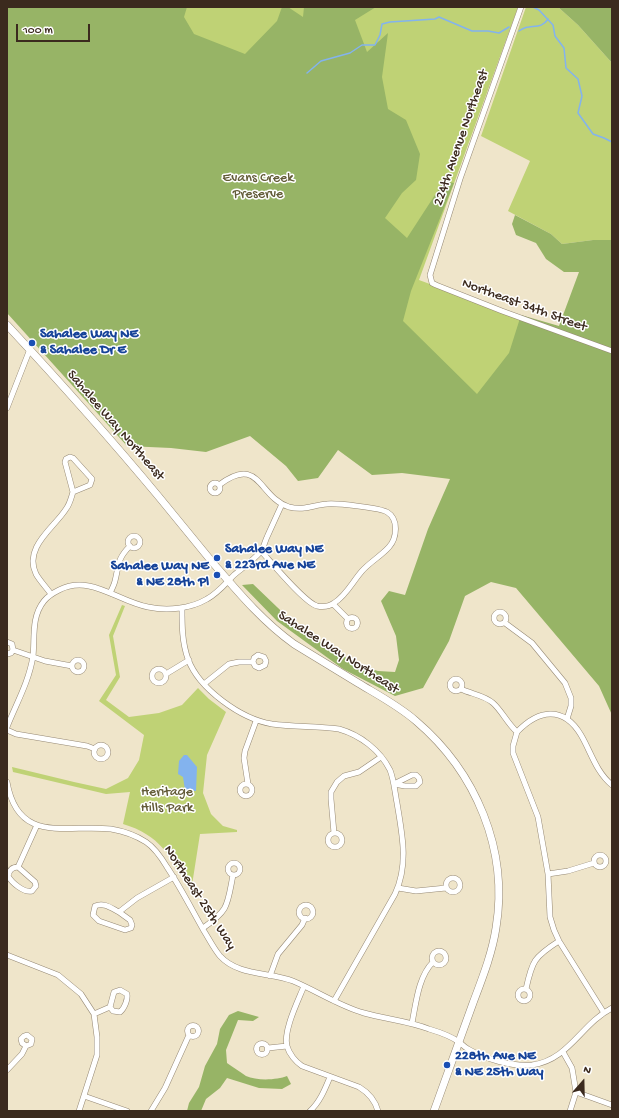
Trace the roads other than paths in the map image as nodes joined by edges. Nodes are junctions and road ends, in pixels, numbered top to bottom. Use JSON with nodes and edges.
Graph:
{"nodes":[{"id":1,"x":522,"y":7,"type":"edge"},
{"id":2,"x":430,"y":279,"type":"joint"},
{"id":3,"x":7,"y":325,"type":"edge"},
{"id":4,"x":30,"y":349,"type":"junction"},
{"id":5,"x":612,"y":351,"type":"edge"},
{"id":6,"x":8,"y":402,"type":"edge"},
{"id":7,"x":7,"y":408,"type":"edge"},
{"id":8,"x":219,"y":485,"type":"dead end"},
{"id":9,"x":73,"y":492,"type":"junction"},
{"id":10,"x":282,"y":504,"type":"junction"},
{"id":11,"x":130,"y":546,"type":"dead end"},
{"id":12,"x":261,"y":551,"type":"junction"},
{"id":13,"x":228,"y":581,"type":"junction"},
{"id":14,"x":110,"y":593,"type":"junction"},
{"id":15,"x":51,"y":594,"type":"junction"},
{"id":16,"x":333,"y":604,"type":"junction"},
{"id":17,"x":182,"y":608,"type":"junction"},
{"id":18,"x":348,"y":619,"type":"dead end"},
{"id":19,"x":505,"y":623,"type":"dead end"},
{"id":20,"x":7,"y":642,"type":"edge"},
{"id":21,"x":13,"y":650,"type":"junction"},
{"id":22,"x":7,"y":654,"type":"edge"},
{"id":23,"x":33,"y":656,"type":"junction"},
{"id":24,"x":189,"y":660,"type":"junction"},
{"id":25,"x":253,"y":662,"type":"dead end"},
{"id":26,"x":72,"y":666,"type":"dead end"},
{"id":27,"x":166,"y":674,"type":"dead end"},
{"id":28,"x":204,"y":684,"type":"junction"},
{"id":29,"x":461,"y":689,"type":"dead end"},
{"id":30,"x":567,"y":719,"type":"junction"},
{"id":31,"x":256,"y":720,"type":"junction"},
{"id":32,"x":7,"y":729,"type":"edge"},
{"id":33,"x":517,"y":732,"type":"junction"},
{"id":34,"x":95,"y":749,"type":"dead end"},
{"id":35,"x":381,"y":757,"type":"junction"},
{"id":36,"x":7,"y":782,"type":"edge"},
{"id":37,"x":248,"y":784,"type":"dead end"},
{"id":38,"x":612,"y":784,"type":"edge"},
{"id":39,"x":8,"y":795,"type":"edge"},
{"id":40,"x":37,"y":825,"type":"junction"},
{"id":41,"x":334,"y":834,"type":"dead end"},
{"id":42,"x":594,"y":863,"type":"dead end"},
{"id":43,"x":18,"y":867,"type":"junction"},
{"id":44,"x":548,"y":874,"type":"junction"},
{"id":45,"x":233,"y":876,"type":"dead end"},
{"id":46,"x":174,"y":877,"type":"junction"},
{"id":47,"x":398,"y":888,"type":"junction"},
{"id":48,"x":446,"y":888,"type":"dead end"},
{"id":49,"x":119,"y":912,"type":"junction"},
{"id":50,"x":304,"y":918,"type":"dead end"},
{"id":51,"x":202,"y":928,"type":"junction"},
{"id":52,"x":559,"y":941,"type":"junction"},
{"id":53,"x":7,"y":955,"type":"edge"},
{"id":54,"x":433,"y":962,"type":"dead end"},
{"id":55,"x":270,"y":976,"type":"junction"},
{"id":56,"x":304,"y":986,"type":"junction"},
{"id":57,"x":526,"y":989,"type":"dead end"},
{"id":58,"x":334,"y":1001,"type":"junction"},
{"id":59,"x":110,"y":1007,"type":"dead end"},
{"id":60,"x":612,"y":1008,"type":"edge"},
{"id":61,"x":604,"y":1013,"type":"junction"},
{"id":62,"x":94,"y":1014,"type":"junction"},
{"id":63,"x":412,"y":1023,"type":"junction"},
{"id":64,"x":189,"y":1035,"type":"dead end"},
{"id":65,"x":459,"y":1042,"type":"junction"},
{"id":66,"x":26,"y":1046,"type":"dead end"},
{"id":67,"x":287,"y":1046,"type":"junction"},
{"id":68,"x":268,"y":1048,"type":"dead end"},
{"id":69,"x":563,"y":1052,"type":"junction"},
{"id":70,"x":7,"y":1070,"type":"edge"},
{"id":71,"x":330,"y":1077,"type":"junction"},
{"id":72,"x":576,"y":1092,"type":"junction"},
{"id":73,"x":84,"y":1096,"type":"junction"},
{"id":74,"x":612,"y":1106,"type":"edge"},
{"id":75,"x":78,"y":1111,"type":"edge"},
{"id":76,"x":126,"y":1111,"type":"edge"},
{"id":77,"x":150,"y":1111,"type":"edge"},
{"id":78,"x":310,"y":1111,"type":"edge"},
{"id":79,"x":378,"y":1111,"type":"edge"},
{"id":80,"x":434,"y":1111,"type":"edge"},
{"id":81,"x":570,"y":1111,"type":"edge"}],
"edges":[{"from":1,"to":2,"type":"street","name":"224th Avenue Northeast"},
{"from":2,"to":5,"type":"street","name":"Northeast 34th Street"},
{"from":3,"to":4,"type":"main road","name":"Sahalee Way Northeast"},
{"from":4,"to":6,"type":"street"},
{"from":4,"to":13,"type":"main road","name":"Sahalee Way Northeast"},
{"from":6,"to":7,"type":"street"},
{"from":8,"to":10,"type":"street"},
{"from":9,"to":9,"type":"street"},
{"from":9,"to":15,"type":"street"},
{"from":10,"to":12,"type":"street"},
{"from":10,"to":16,"type":"street"},
{"from":11,"to":14,"type":"street"},
{"from":12,"to":13,"type":"street"},
{"from":12,"to":16,"type":"street"},
{"from":13,"to":17,"type":"street"},
{"from":13,"to":65,"type":"main road","name":"Sahalee Way Northeast"},
{"from":14,"to":15,"type":"street"},
{"from":14,"to":17,"type":"street"},
{"from":15,"to":23,"type":"street"},
{"from":16,"to":18,"type":"street"},
{"from":17,"to":24,"type":"street"},
{"from":19,"to":30,"type":"street"},
{"from":20,"to":21,"type":"street"},
{"from":21,"to":22,"type":"street"},
{"from":21,"to":23,"type":"street"},
{"from":23,"to":26,"type":"street"},
{"from":23,"to":32,"type":"street"},
{"from":24,"to":27,"type":"street"},
{"from":24,"to":28,"type":"street"},
{"from":25,"to":28,"type":"street"},
{"from":28,"to":31,"type":"street"},
{"from":29,"to":33,"type":"street"},
{"from":30,"to":33,"type":"street"},
{"from":30,"to":38,"type":"street"},
{"from":31,"to":35,"type":"street"},
{"from":31,"to":37,"type":"street"},
{"from":32,"to":34,"type":"street"},
{"from":33,"to":44,"type":"street"},
{"from":35,"to":41,"type":"street"},
{"from":35,"to":47,"type":"street"},
{"from":36,"to":39,"type":"street"},
{"from":39,"to":40,"type":"street","name":"Northeast 25th Way"},
{"from":40,"to":43,"type":"street"},
{"from":40,"to":46,"type":"street","name":"Northeast 25th Way"},
{"from":42,"to":44,"type":"street"},
{"from":43,"to":43,"type":"street"},
{"from":44,"to":52,"type":"street"},
{"from":45,"to":51,"type":"street"},
{"from":46,"to":49,"type":"street"},
{"from":46,"to":51,"type":"street","name":"Northeast 25th Way"},
{"from":47,"to":48,"type":"street"},
{"from":47,"to":58,"type":"street"},
{"from":49,"to":49,"type":"street"},
{"from":50,"to":55,"type":"street"},
{"from":51,"to":55,"type":"street","name":"Northeast 25th Way"},
{"from":52,"to":57,"type":"street"},
{"from":52,"to":61,"type":"street"},
{"from":53,"to":62,"type":"street"},
{"from":54,"to":63,"type":"street"},
{"from":55,"to":56,"type":"street","name":"Northeast 25th Way"},
{"from":56,"to":58,"type":"street","name":"Northeast 25th Way"},
{"from":56,"to":67,"type":"street"},
{"from":58,"to":63,"type":"street","name":"Northeast 25th Way"},
{"from":59,"to":62,"type":"street"},
{"from":60,"to":61,"type":"street","name":"Northeast 25th Way"},
{"from":61,"to":69,"type":"street","name":"Northeast 25th Way"},
{"from":62,"to":73,"type":"street"},
{"from":63,"to":65,"type":"street","name":"Northeast 25th Way"},
{"from":64,"to":77,"type":"street"},
{"from":65,"to":69,"type":"street","name":"Northeast 25th Way"},
{"from":65,"to":80,"type":"main road","name":"Sahalee Way Northeast"},
{"from":66,"to":70,"type":"street"},
{"from":67,"to":68,"type":"street"},
{"from":67,"to":71,"type":"street"},
{"from":69,"to":72,"type":"street"},
{"from":71,"to":78,"type":"street"},
{"from":71,"to":79,"type":"street"},
{"from":72,"to":74,"type":"street"},
{"from":72,"to":81,"type":"street"},
{"from":73,"to":75,"type":"street"},
{"from":73,"to":76,"type":"street"}]}
